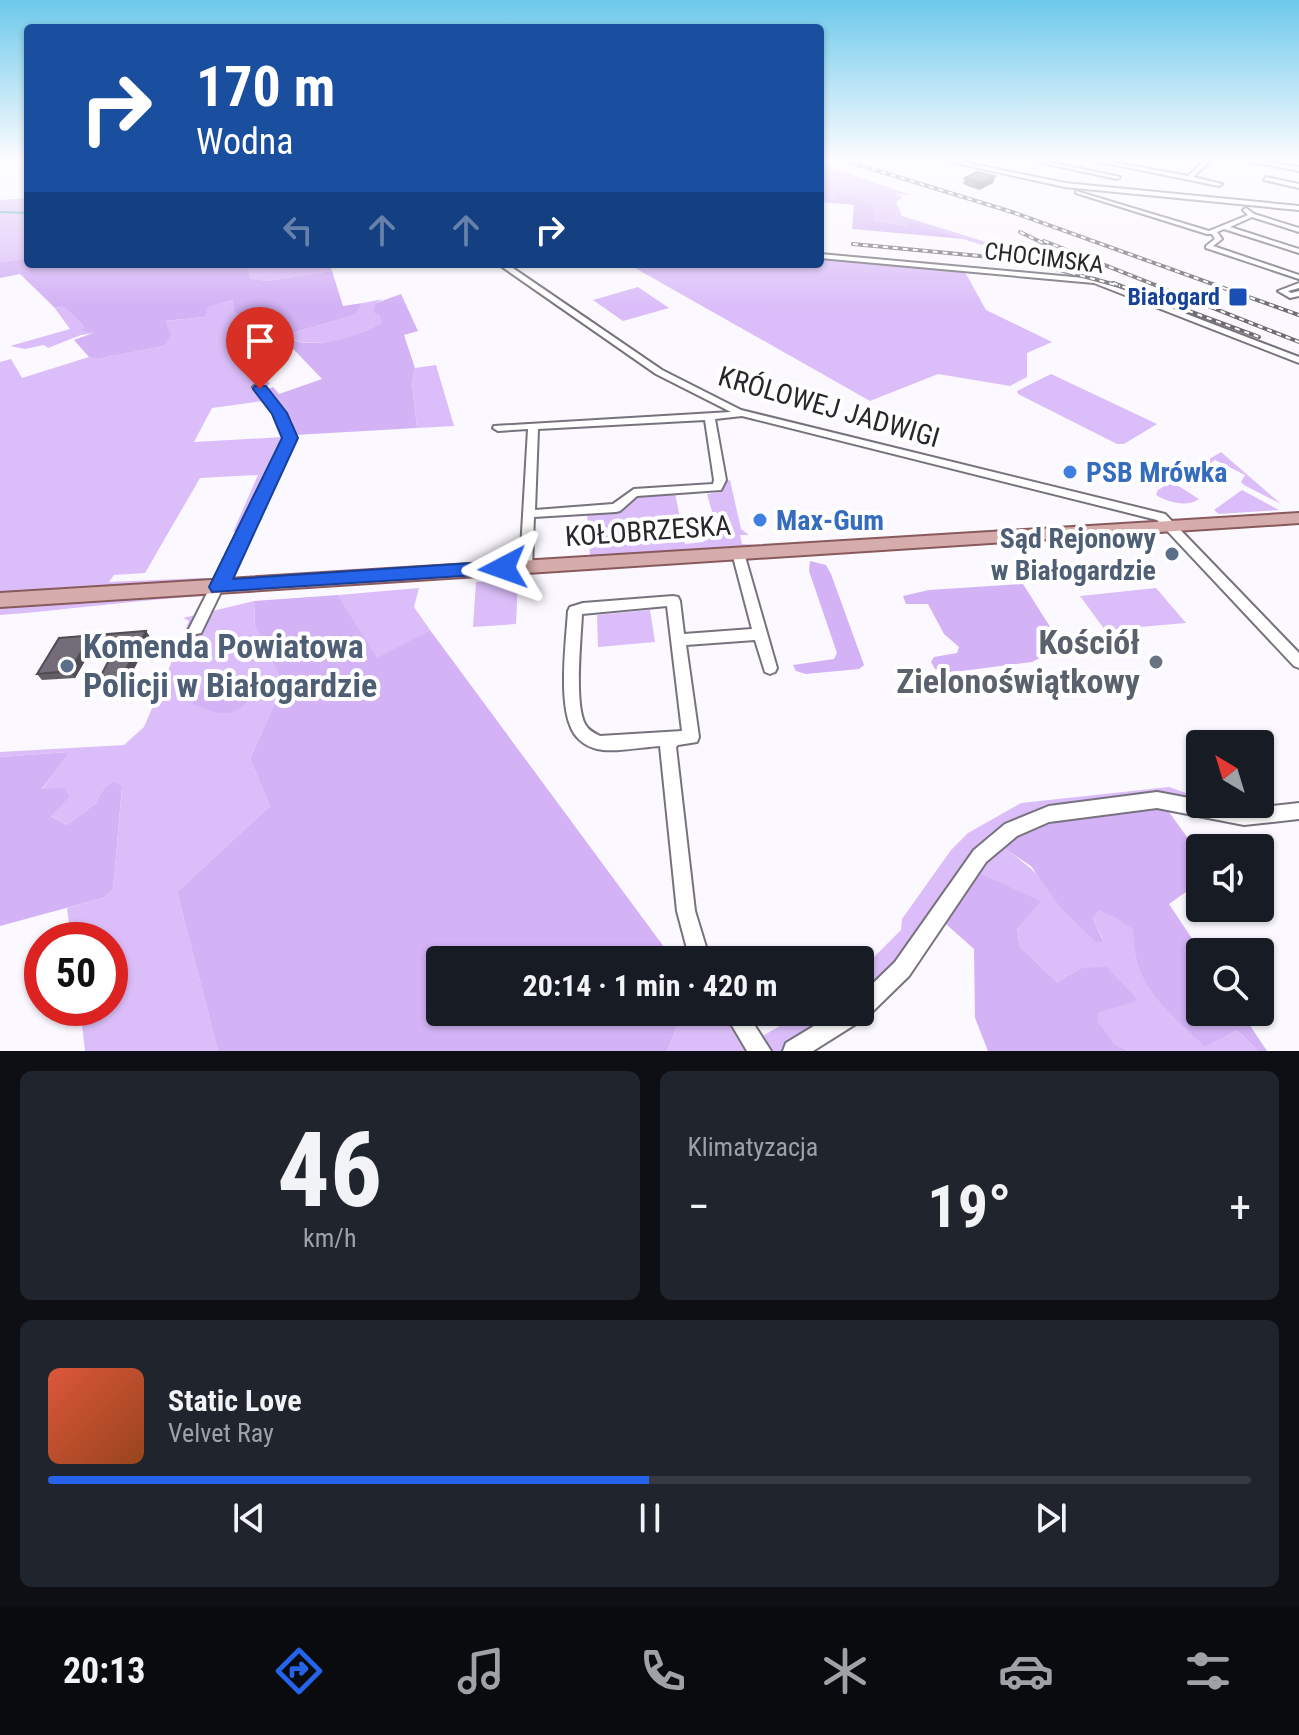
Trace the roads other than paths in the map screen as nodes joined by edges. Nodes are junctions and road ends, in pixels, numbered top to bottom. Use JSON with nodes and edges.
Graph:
{"nodes":[{"id":1,"x":1136,"y":209,"type":"edge"},
{"id":2,"x":1247,"y":209,"type":"edge"},
{"id":3,"x":1252,"y":215,"type":"junction"},
{"id":4,"x":1224,"y":227,"type":"junction"},
{"id":5,"x":1299,"y":230,"type":"edge"},
{"id":6,"x":1212,"y":233,"type":"junction"},
{"id":7,"x":1299,"y":251,"type":"edge"},
{"id":8,"x":824,"y":256,"type":"edge"},
{"id":9,"x":508,"y":268,"type":"edge"},
{"id":10,"x":1299,"y":277,"type":"edge"},
{"id":11,"x":1299,"y":285,"type":"edge"},
{"id":12,"x":1299,"y":293,"type":"edge"},
{"id":13,"x":1299,"y":360,"type":"edge"},
{"id":14,"x":258,"y":387,"type":"dead end"},
{"id":15,"x":717,"y":413,"type":"junction"},
{"id":16,"x":533,"y":426,"type":"junction"},
{"id":17,"x":498,"y":428,"type":"dead end"},
{"id":18,"x":528,"y":514,"type":"junction"},
{"id":19,"x":1299,"y":518,"type":"edge"},
{"id":20,"x":1172,"y":526,"type":"junction"},
{"id":21,"x":738,"y":553,"type":"junction"},
{"id":22,"x":526,"y":567,"type":"junction"},
{"id":23,"x":219,"y":587,"type":"junction"},
{"id":24,"x":0,"y":600,"type":"edge"},
{"id":25,"x":196,"y":629,"type":"dead end"},
{"id":26,"x":759,"y":634,"type":"junction"},
{"id":27,"x":680,"y":640,"type":"junction"},
{"id":28,"x":1299,"y":662,"type":"edge"},
{"id":29,"x":770,"y":668,"type":"dead end"},
{"id":30,"x":673,"y":739,"type":"junction"},
{"id":31,"x":1299,"y":811,"type":"edge"},
{"id":32,"x":696,"y":946,"type":"edge"},
{"id":33,"x":874,"y":996,"type":"edge"},
{"id":34,"x":743,"y":1026,"type":"edge"},
{"id":35,"x":834,"y":1026,"type":"edge"},
{"id":36,"x":760,"y":1051,"type":"edge"},
{"id":37,"x":794,"y":1051,"type":"edge"}],
"edges":[{"from":1,"to":6,"type":"street"},
{"from":2,"to":3,"type":"street"},
{"from":3,"to":4,"type":"street"},
{"from":3,"to":5,"type":"street"},
{"from":4,"to":6,"type":"street"},
{"from":4,"to":7,"type":"street"},
{"from":6,"to":10,"type":"street"},
{"from":8,"to":13,"type":"street","name":"CHOCIMSKA"},
{"from":9,"to":15,"type":"street","name":"KRÓLOWEJ JADWIGI"},
{"from":11,"to":12,"type":"street"},
{"from":14,"to":23,"type":"street"},
{"from":15,"to":16,"type":"street"},
{"from":15,"to":18,"type":"street"},
{"from":15,"to":20,"type":"street","name":"KRÓLOWEJ JADWIGI"},
{"from":16,"to":17,"type":"street"},
{"from":16,"to":18,"type":"street"},
{"from":18,"to":22,"type":"street"},
{"from":19,"to":20,"type":"main road","name":"KOŁOBRZESKA"},
{"from":20,"to":21,"type":"main road","name":"KOŁOBRZESKA"},
{"from":20,"to":28,"type":"street"},
{"from":21,"to":22,"type":"main road","name":"KOŁOBRZESKA"},
{"from":21,"to":26,"type":"street"},
{"from":22,"to":23,"type":"main road","name":"KOŁOBRZESKA"},
{"from":23,"to":24,"type":"main road","name":"KOŁOBRZESKA"},
{"from":23,"to":25,"type":"street"},
{"from":26,"to":27,"type":"street"},
{"from":26,"to":29,"type":"street"},
{"from":27,"to":30,"type":"street"},
{"from":27,"to":30,"type":"street"},
{"from":30,"to":32,"type":"street"},
{"from":31,"to":33,"type":"street"},
{"from":34,"to":36,"type":"street"},
{"from":35,"to":37,"type":"street"}]}
